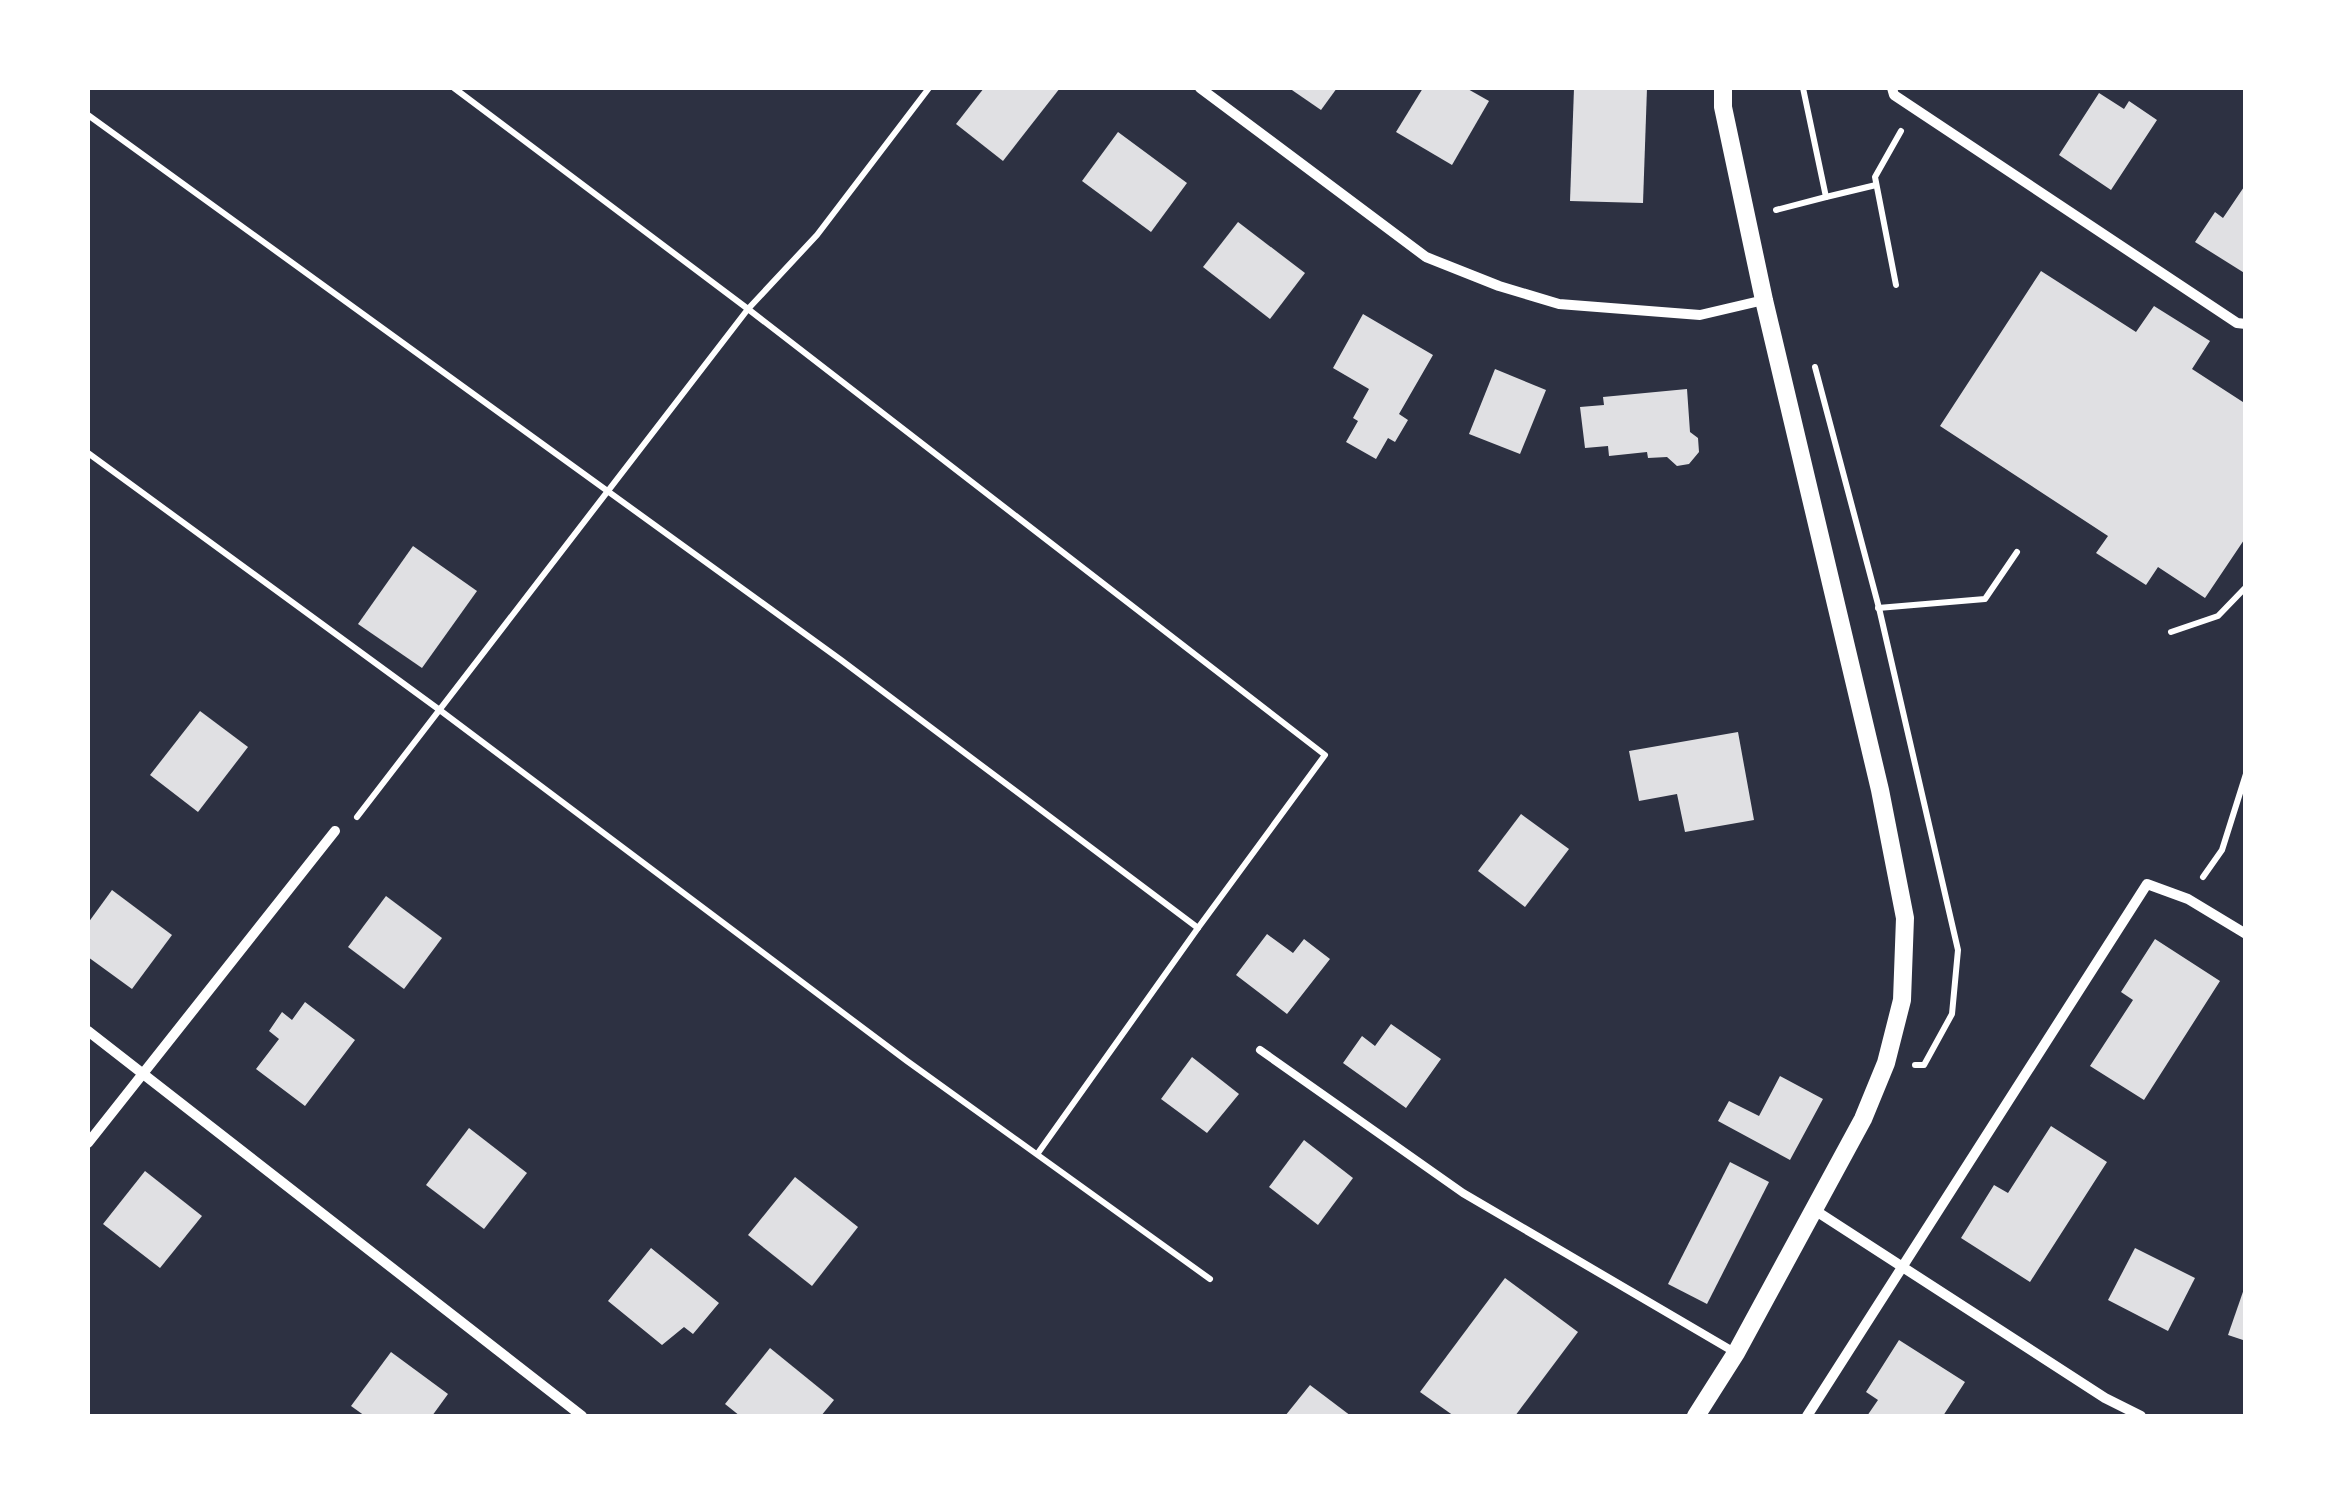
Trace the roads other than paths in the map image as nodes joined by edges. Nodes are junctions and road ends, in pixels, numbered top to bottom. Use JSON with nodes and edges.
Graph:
{"nodes":[{"id":1,"x":1200,"y":88,"type":"edge"},
{"id":2,"x":1723,"y":88,"type":"edge"},
{"id":3,"x":1892,"y":88,"type":"edge"},
{"id":4,"x":1764,"y":300,"type":"junction"},
{"id":5,"x":2246,"y":324,"type":"edge"},
{"id":6,"x":335,"y":831,"type":"road end"},
{"id":7,"x":2246,"y":916,"type":"edge"},
{"id":8,"x":2241,"y":932,"type":"edge"},
{"id":9,"x":88,"y":1030,"type":"edge"},
{"id":10,"x":1260,"y":1050,"type":"dead end"},
{"id":11,"x":142,"y":1071,"type":"junction"},
{"id":12,"x":88,"y":1143,"type":"edge"},
{"id":13,"x":1814,"y":1209,"type":"junction"},
{"id":14,"x":1904,"y":1267,"type":"junction"},
{"id":15,"x":1736,"y":1353,"type":"junction"},
{"id":16,"x":582,"y":1416,"type":"edge"},
{"id":17,"x":1696,"y":1416,"type":"edge"},
{"id":18,"x":1807,"y":1416,"type":"edge"},
{"id":19,"x":2141,"y":1416,"type":"edge"}],
"edges":[{"from":1,"to":4,"type":"street"},
{"from":2,"to":4,"type":"street"},
{"from":3,"to":5,"type":"street"},
{"from":4,"to":13,"type":"street"},
{"from":6,"to":11,"type":"street"},
{"from":7,"to":8,"type":"street"},
{"from":8,"to":14,"type":"street"},
{"from":9,"to":11,"type":"street"},
{"from":10,"to":15,"type":"lane"},
{"from":11,"to":12,"type":"street"},
{"from":11,"to":16,"type":"street"},
{"from":13,"to":14,"type":"street"},
{"from":13,"to":15,"type":"street"},
{"from":14,"to":18,"type":"street"},
{"from":14,"to":19,"type":"street"},
{"from":15,"to":17,"type":"street"}]}
